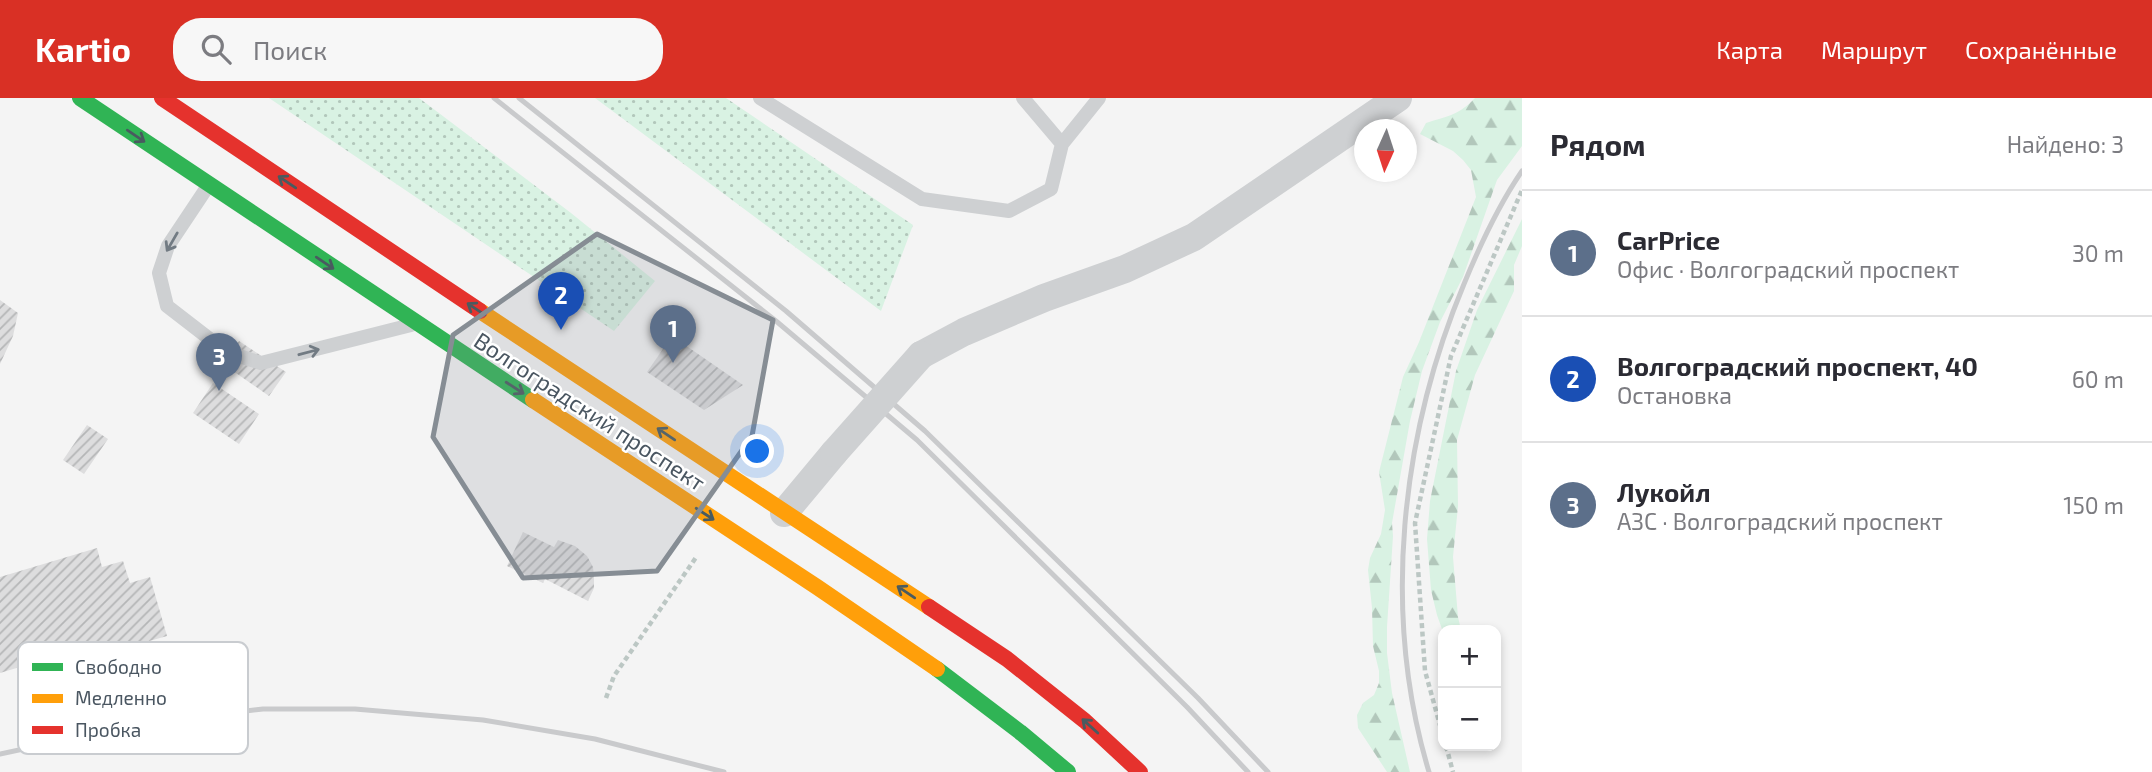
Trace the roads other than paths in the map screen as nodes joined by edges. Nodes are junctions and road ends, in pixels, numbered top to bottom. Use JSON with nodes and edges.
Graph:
{"nodes":[{"id":1,"x":80,"y":98,"type":"edge"},
{"id":2,"x":162,"y":98,"type":"edge"},
{"id":3,"x":760,"y":98,"type":"edge"},
{"id":4,"x":1023,"y":98,"type":"edge"},
{"id":5,"x":1099,"y":98,"type":"edge"},
{"id":6,"x":1398,"y":98,"type":"edge"},
{"id":7,"x":1062,"y":144,"type":"junction"},
{"id":8,"x":209,"y":185,"type":"junction"},
{"id":9,"x":416,"y":323,"type":"junction"},
{"id":10,"x":784,"y":513,"type":"junction"},
{"id":11,"x":1068,"y":772,"type":"edge"},
{"id":12,"x":1140,"y":772,"type":"edge"}],
"edges":[{"from":1,"to":8,"type":"main road","name":"Волгоградский проспект","one_way":true},
{"from":10,"to":2,"type":"main road","name":"Волгоградский проспект","one_way":true},
{"from":3,"to":7,"type":"lane"},
{"from":4,"to":7,"type":"lane"},
{"from":5,"to":7,"type":"lane"},
{"from":6,"to":10,"type":"street","bridge":true},
{"from":8,"to":9,"type":"main road","name":"Волгоградский проспект","one_way":true},
{"from":8,"to":9,"type":"lane","one_way":true},
{"from":9,"to":11,"type":"main road","name":"Волгоградский проспект","one_way":true},
{"from":12,"to":10,"type":"main road","name":"Волгоградский проспект","one_way":true}]}
